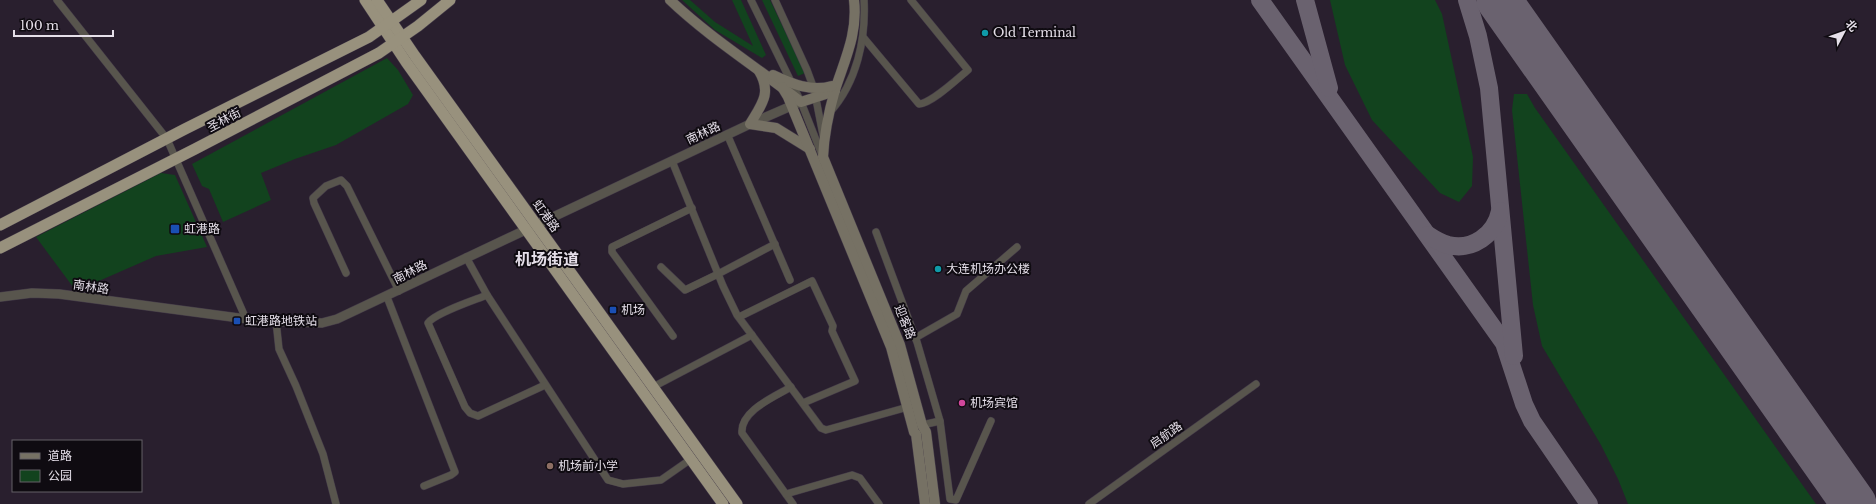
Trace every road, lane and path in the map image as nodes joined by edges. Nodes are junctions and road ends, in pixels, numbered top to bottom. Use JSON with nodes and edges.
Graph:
{"nodes":[{"id":1,"x":57,"y":0,"type":"edge"},
{"id":2,"x":366,"y":0,"type":"edge"},
{"id":3,"x":377,"y":0,"type":"edge"},
{"id":4,"x":421,"y":0,"type":"edge"},
{"id":5,"x":450,"y":0,"type":"edge"},
{"id":6,"x":670,"y":0,"type":"edge"},
{"id":7,"x":751,"y":0,"type":"edge"},
{"id":8,"x":775,"y":0,"type":"edge"},
{"id":9,"x":854,"y":0,"type":"edge"},
{"id":10,"x":864,"y":0,"type":"edge"},
{"id":11,"x":911,"y":0,"type":"edge"},
{"id":12,"x":387,"y":25,"type":"junction"},
{"id":13,"x":863,"y":37,"type":"junction"},
{"id":14,"x":398,"y":40,"type":"junction"},
{"id":15,"x":757,"y":67,"type":"junction"},
{"id":16,"x":787,"y":85,"type":"junction"},
{"id":17,"x":836,"y":88,"type":"junction"},
{"id":18,"x":815,"y":93,"type":"junction"},
{"id":19,"x":796,"y":104,"type":"junction"},
{"id":20,"x":830,"y":112,"type":"junction"},
{"id":21,"x":750,"y":124,"type":"junction"},
{"id":22,"x":727,"y":134,"type":"junction"},
{"id":23,"x":166,"y":139,"type":"junction"},
{"id":24,"x":824,"y":139,"type":"junction"},
{"id":25,"x":810,"y":149,"type":"junction"},
{"id":26,"x":823,"y":157,"type":"junction"},
{"id":27,"x":176,"y":158,"type":"junction"},
{"id":28,"x":672,"y":161,"type":"junction"},
{"id":29,"x":692,"y":208,"type":"junction"},
{"id":30,"x":0,"y":225,"type":"edge"},
{"id":31,"x":532,"y":228,"type":"junction"},
{"id":32,"x":876,"y":232,"type":"dead end"},
{"id":33,"x":775,"y":244,"type":"junction"},
{"id":34,"x":1017,"y":247,"type":"dead end"},
{"id":35,"x":0,"y":248,"type":"edge"},
{"id":36,"x":466,"y":257,"type":"junction"},
{"id":37,"x":661,"y":267,"type":"dead end"},
{"id":38,"x":346,"y":272,"type":"dead end"},
{"id":39,"x":718,"y":274,"type":"junction"},
{"id":40,"x":790,"y":280,"type":"dead end"},
{"id":41,"x":399,"y":291,"type":"junction"},
{"id":42,"x":487,"y":295,"type":"junction"},
{"id":43,"x":0,"y":297,"type":"edge"},
{"id":44,"x":387,"y":297,"type":"junction"},
{"id":45,"x":739,"y":317,"type":"junction"},
{"id":46,"x":246,"y":319,"type":"junction"},
{"id":47,"x":276,"y":321,"type":"junction"},
{"id":48,"x":752,"y":335,"type":"junction"},
{"id":49,"x":673,"y":336,"type":"dead end"},
{"id":50,"x":915,"y":338,"type":"junction"},
{"id":51,"x":1256,"y":384,"type":"dead end"},
{"id":52,"x":545,"y":385,"type":"junction"},
{"id":53,"x":653,"y":387,"type":"junction"},
{"id":54,"x":791,"y":387,"type":"junction"},
{"id":55,"x":803,"y":403,"type":"junction"},
{"id":56,"x":908,"y":407,"type":"junction"},
{"id":57,"x":991,"y":421,"type":"dead end"},
{"id":58,"x":940,"y":422,"type":"junction"},
{"id":59,"x":922,"y":425,"type":"junction"},
{"id":60,"x":691,"y":459,"type":"junction"},
{"id":61,"x":424,"y":486,"type":"dead end"},
{"id":62,"x":786,"y":494,"type":"junction"},
{"id":63,"x":336,"y":504,"type":"edge"},
{"id":64,"x":723,"y":504,"type":"edge"},
{"id":65,"x":737,"y":504,"type":"edge"},
{"id":66,"x":793,"y":504,"type":"edge"},
{"id":67,"x":879,"y":504,"type":"edge"},
{"id":68,"x":924,"y":504,"type":"edge"},
{"id":69,"x":935,"y":504,"type":"edge"},
{"id":70,"x":1089,"y":504,"type":"edge"}],
"edges":[{"from":1,"to":23,"type":"street"},
{"from":2,"to":12,"type":"highway","name":"虹港路"},
{"from":3,"to":12,"type":"highway","name":"虹港路"},
{"from":4,"to":12,"type":"highway","name":"圣林街"},
{"from":5,"to":14,"type":"highway","name":"圣林街"},
{"from":6,"to":15,"type":"main road"},
{"from":7,"to":16,"type":"street"},
{"from":8,"to":18,"type":"street"},
{"from":9,"to":17,"type":"main road"},
{"from":10,"to":13,"type":"street"},
{"from":11,"to":13,"type":"street"},
{"from":12,"to":14,"type":"highway","name":"虹港路"},
{"from":12,"to":23,"type":"highway","name":"圣林街"},
{"from":13,"to":20,"type":"street"},
{"from":14,"to":27,"type":"highway","name":"圣林街"},
{"from":14,"to":31,"type":"highway","name":"虹港路"},
{"from":15,"to":16,"type":"main road"},
{"from":15,"to":21,"type":"main road"},
{"from":16,"to":18,"type":"main road"},
{"from":16,"to":19,"type":"main road"},
{"from":17,"to":18,"type":"main road"},
{"from":17,"to":20,"type":"main road"},
{"from":18,"to":19,"type":"main road"},
{"from":18,"to":24,"type":"street"},
{"from":19,"to":21,"type":"street","name":"南林路"},
{"from":19,"to":25,"type":"main road","name":"迎客路"},
{"from":19,"to":26,"type":"street"},
{"from":20,"to":24,"type":"main road"},
{"from":21,"to":22,"type":"street","name":"南林路"},
{"from":21,"to":25,"type":"main road"},
{"from":22,"to":28,"type":"street","name":"南林路"},
{"from":22,"to":33,"type":"street"},
{"from":23,"to":27,"type":"street"},
{"from":23,"to":30,"type":"highway","name":"圣林街"},
{"from":24,"to":26,"type":"main road"},
{"from":25,"to":56,"type":"main road","name":"迎客路"},
{"from":26,"to":59,"type":"main road","name":"迎客路"},
{"from":27,"to":35,"type":"highway","name":"圣林街"},
{"from":27,"to":46,"type":"street"},
{"from":28,"to":29,"type":"street"},
{"from":28,"to":31,"type":"street","name":"南林路"},
{"from":29,"to":39,"type":"street"},
{"from":29,"to":49,"type":"street"},
{"from":31,"to":36,"type":"street","name":"南林路"},
{"from":31,"to":53,"type":"highway","name":"虹港路"},
{"from":31,"to":60,"type":"highway","name":"虹港路"},
{"from":32,"to":50,"type":"street"},
{"from":33,"to":39,"type":"street"},
{"from":33,"to":40,"type":"street"},
{"from":34,"to":50,"type":"street"},
{"from":36,"to":41,"type":"street","name":"南林路"},
{"from":36,"to":42,"type":"street"},
{"from":37,"to":39,"type":"street"},
{"from":38,"to":41,"type":"street"},
{"from":39,"to":45,"type":"street"},
{"from":41,"to":44,"type":"street","name":"南林路"},
{"from":42,"to":52,"type":"street"},
{"from":42,"to":52,"type":"street"},
{"from":43,"to":46,"type":"street","name":"南林路"},
{"from":44,"to":47,"type":"street","name":"南林路"},
{"from":44,"to":61,"type":"street"},
{"from":45,"to":48,"type":"street"},
{"from":45,"to":55,"type":"street"},
{"from":46,"to":47,"type":"street","name":"南林路"},
{"from":47,"to":63,"type":"street"},
{"from":48,"to":53,"type":"street"},
{"from":48,"to":54,"type":"street"},
{"from":50,"to":58,"type":"street"},
{"from":51,"to":70,"type":"street","name":"启航路"},
{"from":52,"to":60,"type":"street"},
{"from":53,"to":65,"type":"highway","name":"虹港路"},
{"from":54,"to":55,"type":"street"},
{"from":54,"to":62,"type":"street"},
{"from":55,"to":56,"type":"street"},
{"from":56,"to":68,"type":"main road","name":"迎客路"},
{"from":57,"to":58,"type":"street"},
{"from":58,"to":59,"type":"street"},
{"from":59,"to":69,"type":"main road","name":"迎客路"},
{"from":60,"to":64,"type":"highway","name":"虹港路"},
{"from":62,"to":66,"type":"street"},
{"from":62,"to":67,"type":"street"}]}
